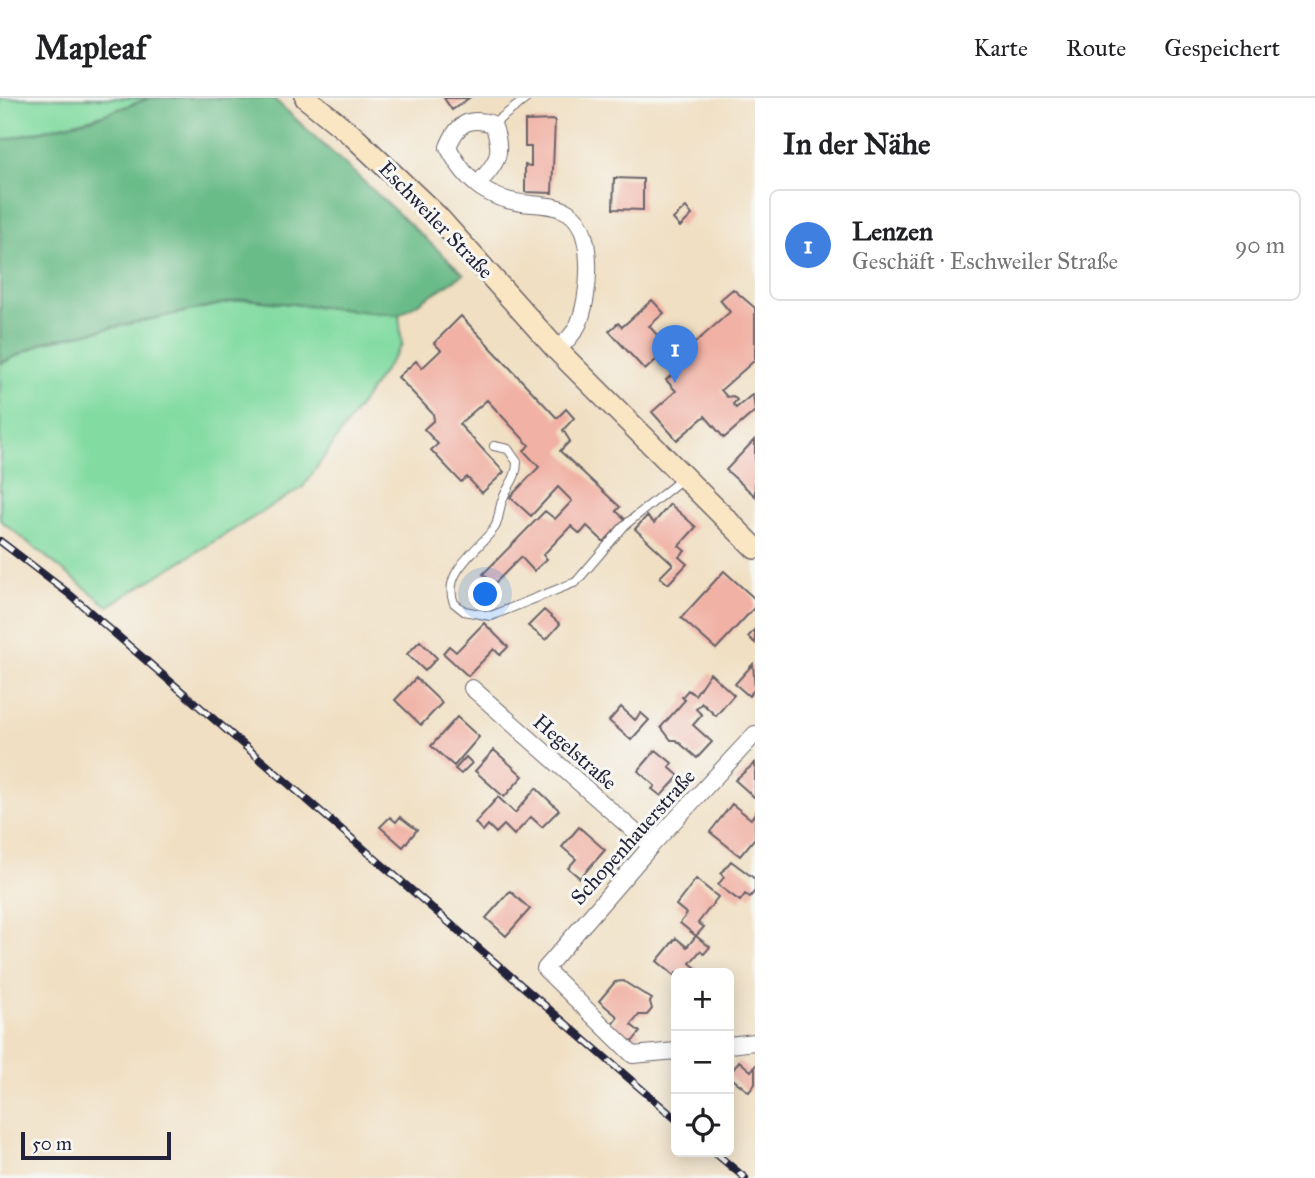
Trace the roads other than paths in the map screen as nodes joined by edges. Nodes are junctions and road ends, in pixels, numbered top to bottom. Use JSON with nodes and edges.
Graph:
{"nodes":[{"id":1,"x":306,"y":98,"type":"edge"},
{"id":2,"x":527,"y":98,"type":"edge"},
{"id":3,"x":493,"y":124,"type":"junction"},
{"id":4,"x":478,"y":184,"type":"junction"},
{"id":5,"x":557,"y":350,"type":"junction"},
{"id":6,"x":494,"y":446,"type":"dead end"},
{"id":7,"x":682,"y":478,"type":"junction"},
{"id":8,"x":755,"y":548,"type":"edge"},
{"id":9,"x":472,"y":688,"type":"dead end"},
{"id":10,"x":755,"y":734,"type":"edge"},
{"id":11,"x":651,"y":846,"type":"junction"},
{"id":12,"x":755,"y":1042,"type":"edge"},
{"id":13,"x":734,"y":1044,"type":"edge"},
{"id":14,"x":671,"y":1051,"type":"edge"}],
"edges":[{"from":1,"to":5,"type":"street","name":"Eschweiler Straße"},
{"from":2,"to":3,"type":"lane"},
{"from":3,"to":4,"type":"street"},
{"from":3,"to":4,"type":"street"},
{"from":4,"to":5,"type":"street"},
{"from":5,"to":7,"type":"street","name":"Eschweiler Straße"},
{"from":6,"to":7,"type":"lane"},
{"from":7,"to":8,"type":"street","name":"Eschweiler Straße"},
{"from":9,"to":11,"type":"street","name":"Hegelstraße"},
{"from":10,"to":11,"type":"street","name":"Schopenhauerstraße"},
{"from":11,"to":14,"type":"street","name":"Schopenhauerstraße"},
{"from":12,"to":13,"type":"street"}]}
